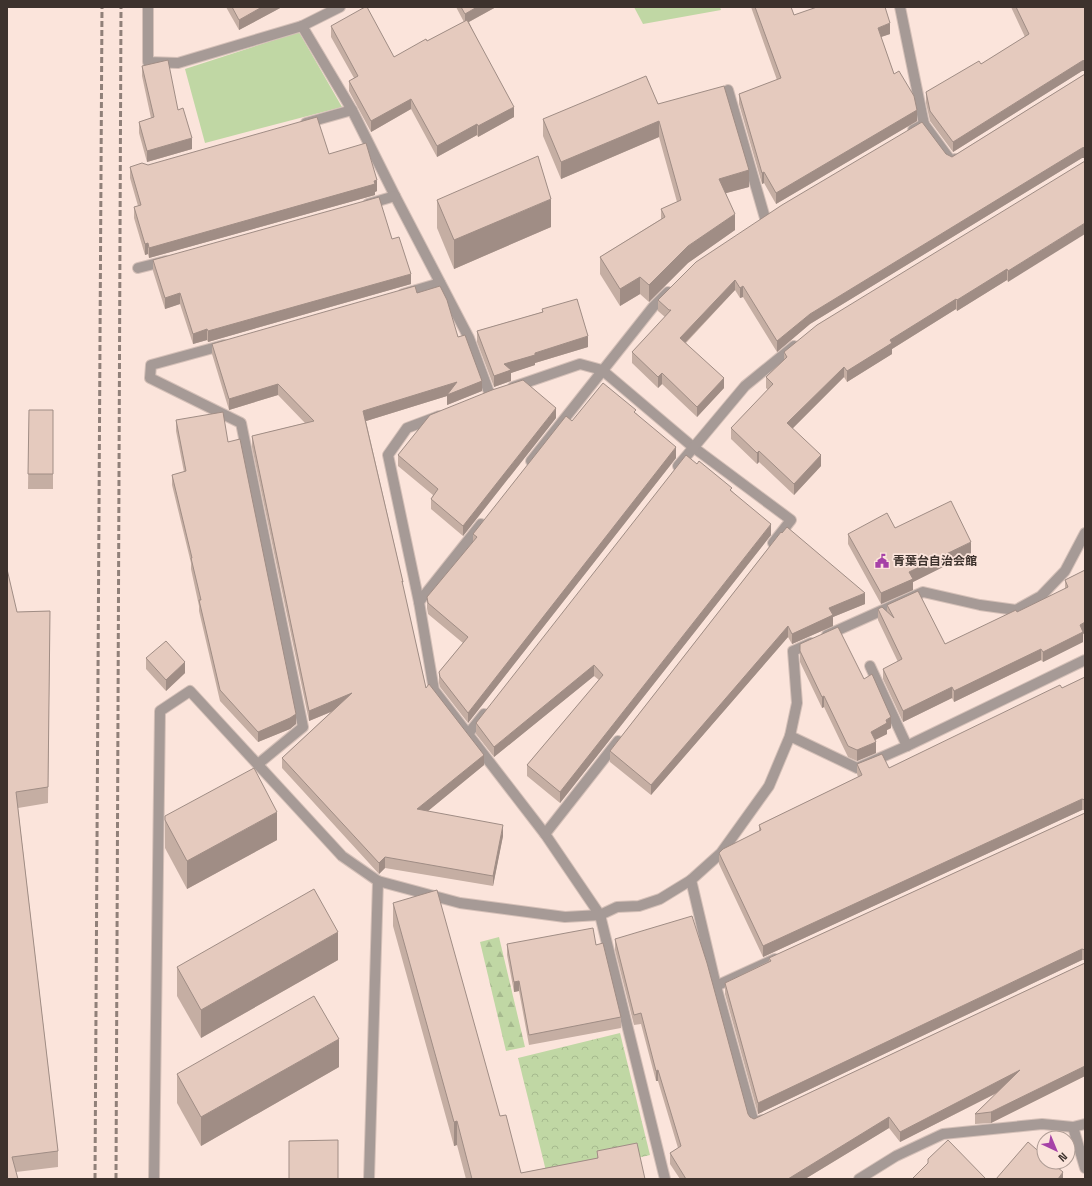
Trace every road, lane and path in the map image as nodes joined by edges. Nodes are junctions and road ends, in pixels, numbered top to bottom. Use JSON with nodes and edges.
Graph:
{"nodes":[{"id":1,"x":148,"y":7,"type":"edge"},
{"id":2,"x":340,"y":7,"type":"edge"},
{"id":3,"x":900,"y":7,"type":"edge"},
{"id":4,"x":302,"y":26,"type":"junction"},
{"id":5,"x":728,"y":90,"type":"dead end"},
{"id":6,"x":352,"y":110,"type":"junction"},
{"id":7,"x":924,"y":124,"type":"junction"},
{"id":8,"x":299,"y":125,"type":"edge"},
{"id":9,"x":904,"y":135,"type":"edge"},
{"id":10,"x":965,"y":153,"type":"edge"},
{"id":11,"x":395,"y":196,"type":"junction"},
{"id":12,"x":357,"y":207,"type":"edge"},
{"id":13,"x":765,"y":218,"type":"edge"},
{"id":14,"x":176,"y":258,"type":"edge"},
{"id":15,"x":138,"y":268,"type":"dead end"},
{"id":16,"x":440,"y":283,"type":"junction"},
{"id":17,"x":675,"y":284,"type":"edge"},
{"id":18,"x":394,"y":296,"type":"edge"},
{"id":19,"x":802,"y":340,"type":"edge"},
{"id":20,"x":235,"y":342,"type":"edge"},
{"id":21,"x":602,"y":370,"type":"junction"},
{"id":22,"x":448,"y":412,"type":"edge"},
{"id":23,"x":693,"y":447,"type":"junction"},
{"id":24,"x":523,"y":470,"type":"edge"},
{"id":25,"x":674,"y":472,"type":"edge"},
{"id":26,"x":489,"y":514,"type":"edge"},
{"id":27,"x":1085,"y":533,"type":"edge"},
{"id":28,"x":766,"y":552,"type":"edge"},
{"id":29,"x":420,"y":602,"type":"junction"},
{"id":30,"x":1085,"y":660,"type":"edge"},
{"id":31,"x":870,"y":666,"type":"dead end"},
{"id":32,"x":488,"y":709,"type":"edge"},
{"id":33,"x":468,"y":734,"type":"junction"},
{"id":34,"x":624,"y":734,"type":"edge"},
{"id":35,"x":790,"y":736,"type":"junction"},
{"id":36,"x":907,"y":746,"type":"junction"},
{"id":37,"x":258,"y":764,"type":"junction"},
{"id":38,"x":545,"y":834,"type":"junction"},
{"id":39,"x":378,"y":880,"type":"junction"},
{"id":40,"x":691,"y":880,"type":"junction"},
{"id":41,"x":600,"y":915,"type":"junction"},
{"id":42,"x":782,"y":956,"type":"edge"},
{"id":43,"x":716,"y":986,"type":"junction"},
{"id":44,"x":768,"y":1117,"type":"edge"},
{"id":45,"x":1085,"y":1124,"type":"edge"},
{"id":46,"x":1073,"y":1127,"type":"junction"},
{"id":47,"x":1085,"y":1168,"type":"edge"},
{"id":48,"x":154,"y":1179,"type":"edge"},
{"id":49,"x":369,"y":1179,"type":"edge"},
{"id":50,"x":666,"y":1179,"type":"edge"},
{"id":51,"x":859,"y":1179,"type":"edge"}],
"edges":[{"from":1,"to":4,"type":"street"},
{"from":2,"to":4,"type":"street"},
{"from":3,"to":7,"type":"street"},
{"from":4,"to":6,"type":"street"},
{"from":5,"to":13,"type":"street"},
{"from":6,"to":8,"type":"street"},
{"from":6,"to":11,"type":"street"},
{"from":7,"to":9,"type":"street"},
{"from":7,"to":10,"type":"street"},
{"from":11,"to":12,"type":"street"},
{"from":11,"to":16,"type":"street"},
{"from":14,"to":15,"type":"street"},
{"from":16,"to":18,"type":"street"},
{"from":16,"to":21,"type":"street"},
{"from":17,"to":21,"type":"street"},
{"from":19,"to":23,"type":"street"},
{"from":20,"to":37,"type":"street"},
{"from":21,"to":23,"type":"street"},
{"from":21,"to":24,"type":"street"},
{"from":22,"to":29,"type":"street"},
{"from":23,"to":25,"type":"street"},
{"from":23,"to":28,"type":"street"},
{"from":26,"to":29,"type":"street"},
{"from":27,"to":35,"type":"street"},
{"from":29,"to":33,"type":"street"},
{"from":30,"to":36,"type":"street"},
{"from":31,"to":36,"type":"street"},
{"from":32,"to":33,"type":"street"},
{"from":33,"to":38,"type":"street"},
{"from":34,"to":38,"type":"street"},
{"from":35,"to":36,"type":"street"},
{"from":35,"to":40,"type":"street"},
{"from":37,"to":39,"type":"street"},
{"from":37,"to":48,"type":"street"},
{"from":38,"to":41,"type":"street"},
{"from":39,"to":41,"type":"street"},
{"from":39,"to":49,"type":"street"},
{"from":40,"to":41,"type":"street"},
{"from":40,"to":43,"type":"street"},
{"from":41,"to":50,"type":"street"},
{"from":42,"to":43,"type":"street"},
{"from":43,"to":44,"type":"street"},
{"from":45,"to":46,"type":"street"},
{"from":46,"to":47,"type":"street"},
{"from":46,"to":51,"type":"street"}]}
